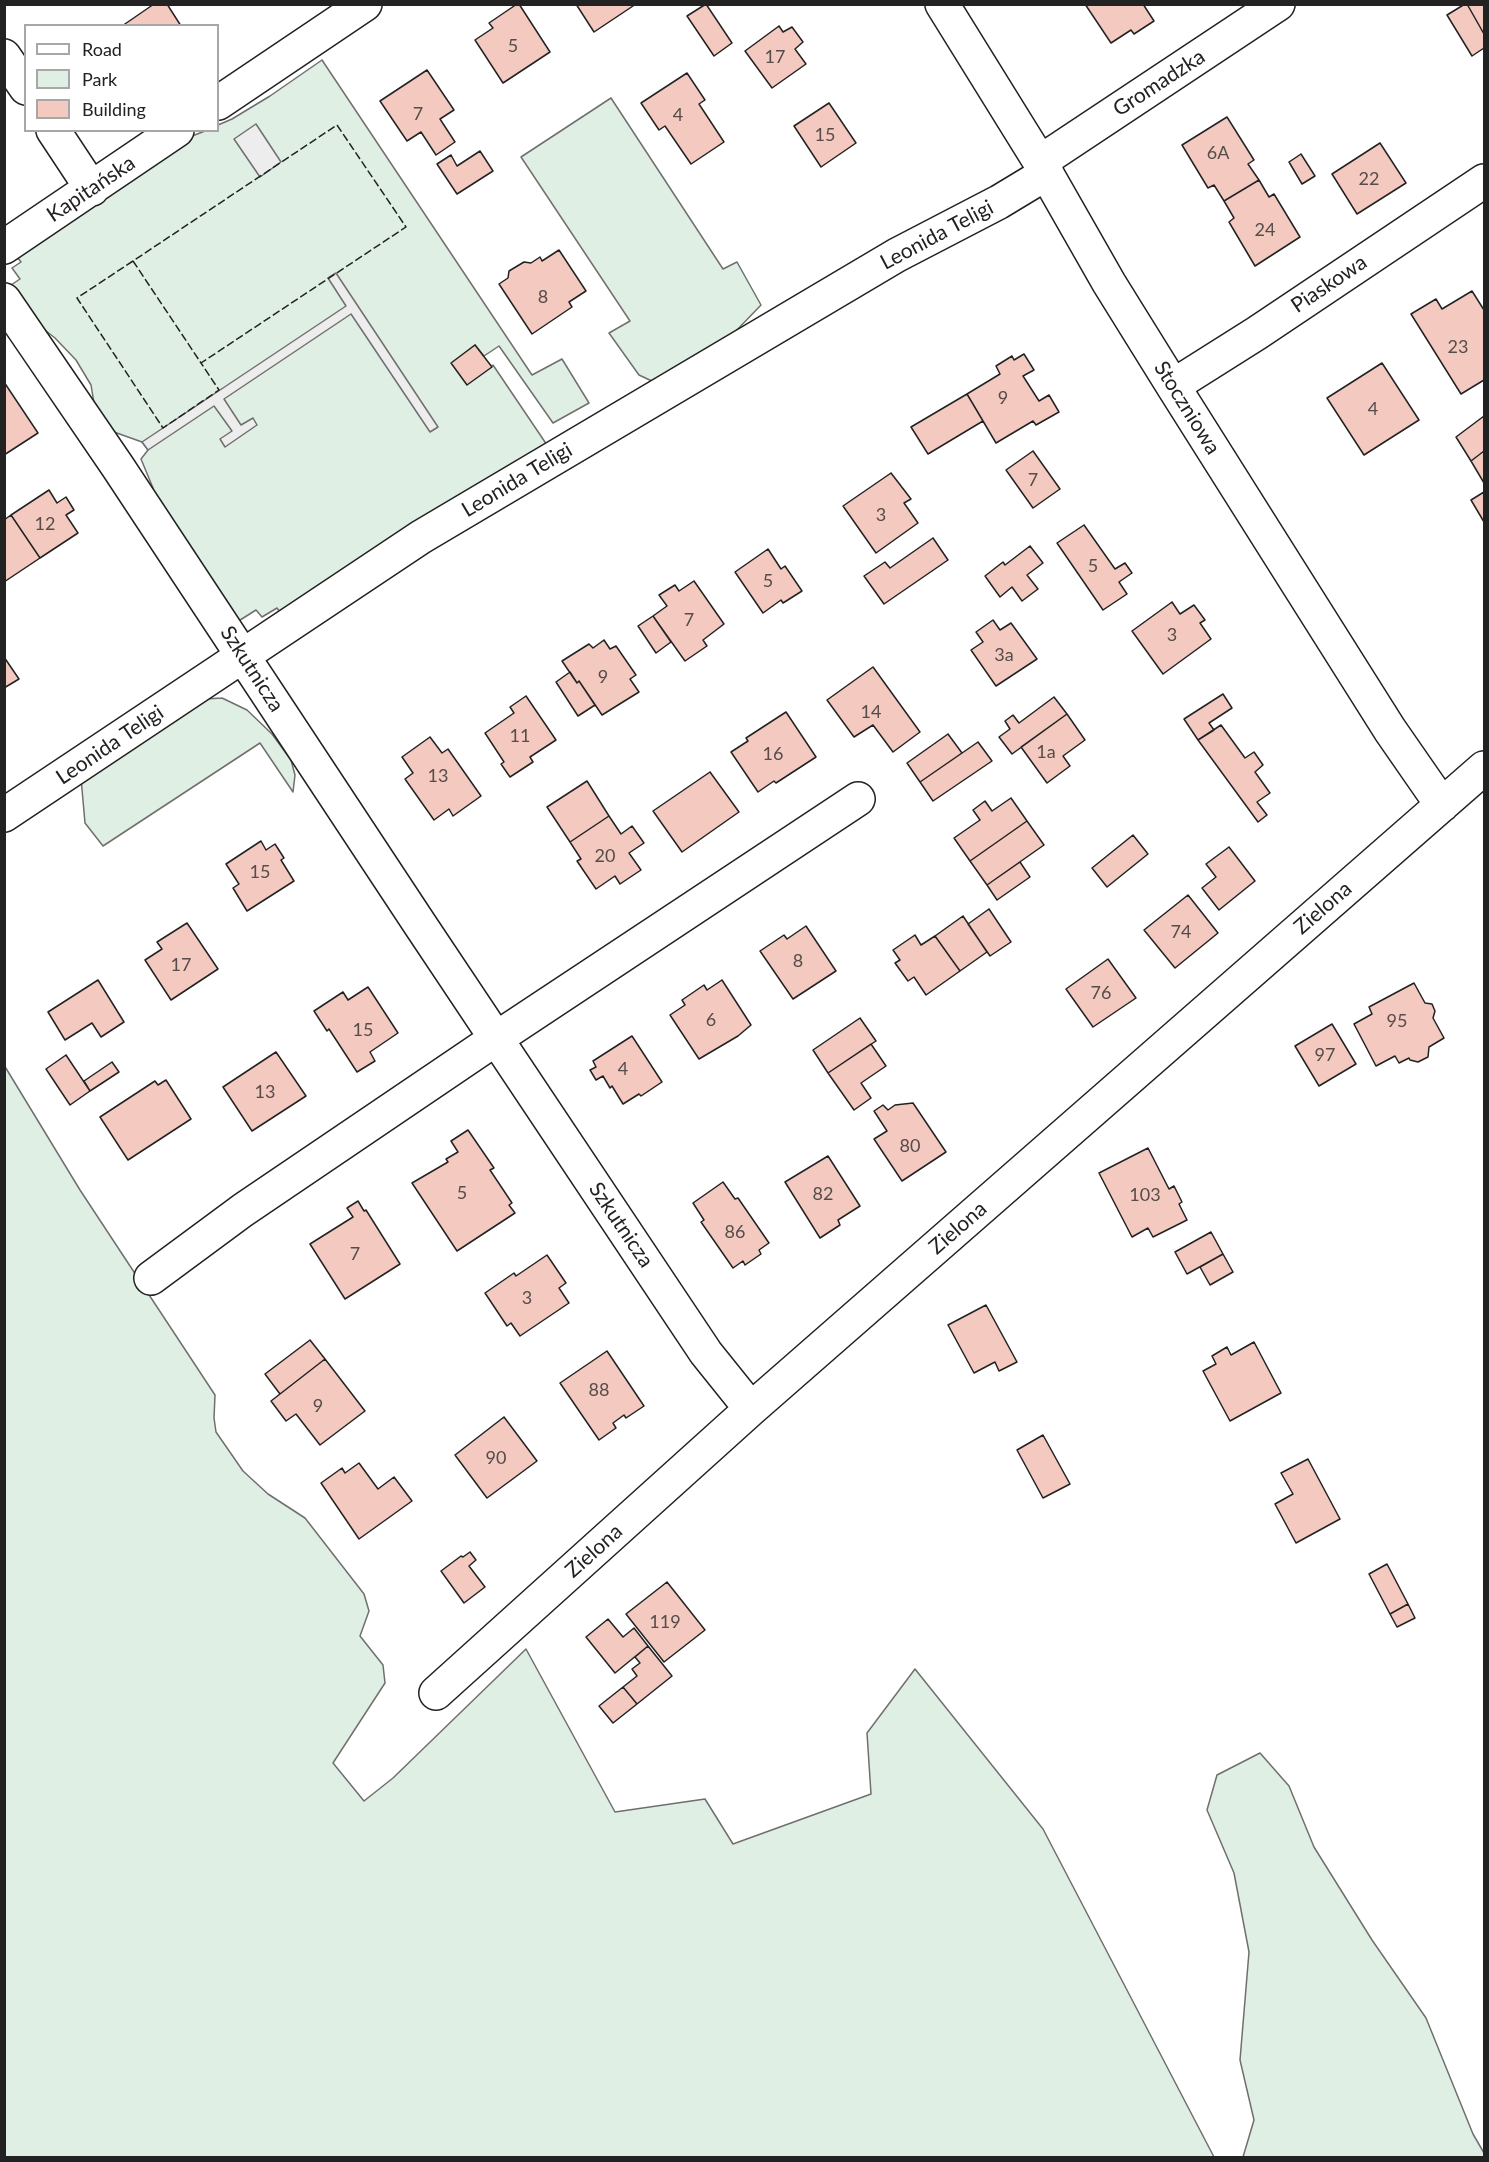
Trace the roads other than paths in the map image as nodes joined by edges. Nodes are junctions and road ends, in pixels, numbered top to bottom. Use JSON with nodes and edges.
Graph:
{"nodes":[{"id":1,"x":365,"y":4,"type":"edge"},
{"id":2,"x":942,"y":4,"type":"edge"},
{"id":3,"x":1278,"y":4,"type":"edge"},
{"id":4,"x":4,"y":56,"type":"edge"},
{"id":5,"x":24,"y":85,"type":"edge"},
{"id":6,"x":219,"y":102,"type":"edge"},
{"id":7,"x":54,"y":132,"type":"edge"},
{"id":8,"x":174,"y":132,"type":"edge"},
{"id":9,"x":1044,"y":167,"type":"junction"},
{"id":10,"x":1485,"y":181,"type":"edge"},
{"id":11,"x":92,"y":189,"type":"junction"},
{"id":12,"x":4,"y":247,"type":"edge"},
{"id":13,"x":4,"y":300,"type":"edge"},
{"id":14,"x":1173,"y":386,"type":"junction"},
{"id":15,"x":243,"y":655,"type":"junction"},
{"id":16,"x":1485,"y":768,"type":"edge"},
{"id":17,"x":858,"y":799,"type":"dead end"},
{"id":18,"x":1442,"y":805,"type":"junction"},
{"id":19,"x":4,"y":815,"type":"edge"},
{"id":20,"x":497,"y":1038,"type":"junction"},
{"id":21,"x":151,"y":1278,"type":"dead end"},
{"id":22,"x":751,"y":1409,"type":"junction"},
{"id":23,"x":436,"y":1694,"type":"dead end"}],
"edges":[{"from":1,"to":6,"type":"street"},
{"from":2,"to":9,"type":"street","name":"Stoczniowa"},
{"from":3,"to":9,"type":"street","name":"Gromadzka"},
{"from":4,"to":5,"type":"street"},
{"from":7,"to":11,"type":"street"},
{"from":8,"to":11,"type":"street","name":"Kapitańska"},
{"from":9,"to":14,"type":"street","name":"Stoczniowa"},
{"from":9,"to":15,"type":"street","name":"Leonida Teligi"},
{"from":10,"to":14,"type":"street","name":"Piaskowa"},
{"from":11,"to":12,"type":"street","name":"Kapitańska"},
{"from":13,"to":15,"type":"street","name":"Szkutnicza"},
{"from":14,"to":18,"type":"street","name":"Stoczniowa"},
{"from":15,"to":19,"type":"street","name":"Leonida Teligi"},
{"from":15,"to":20,"type":"street","name":"Szkutnicza"},
{"from":16,"to":18,"type":"street","name":"Zielona"},
{"from":17,"to":20,"type":"street"},
{"from":18,"to":22,"type":"street","name":"Zielona"},
{"from":20,"to":21,"type":"street"},
{"from":20,"to":22,"type":"street","name":"Szkutnicza"},
{"from":22,"to":23,"type":"street","name":"Zielona"}]}
